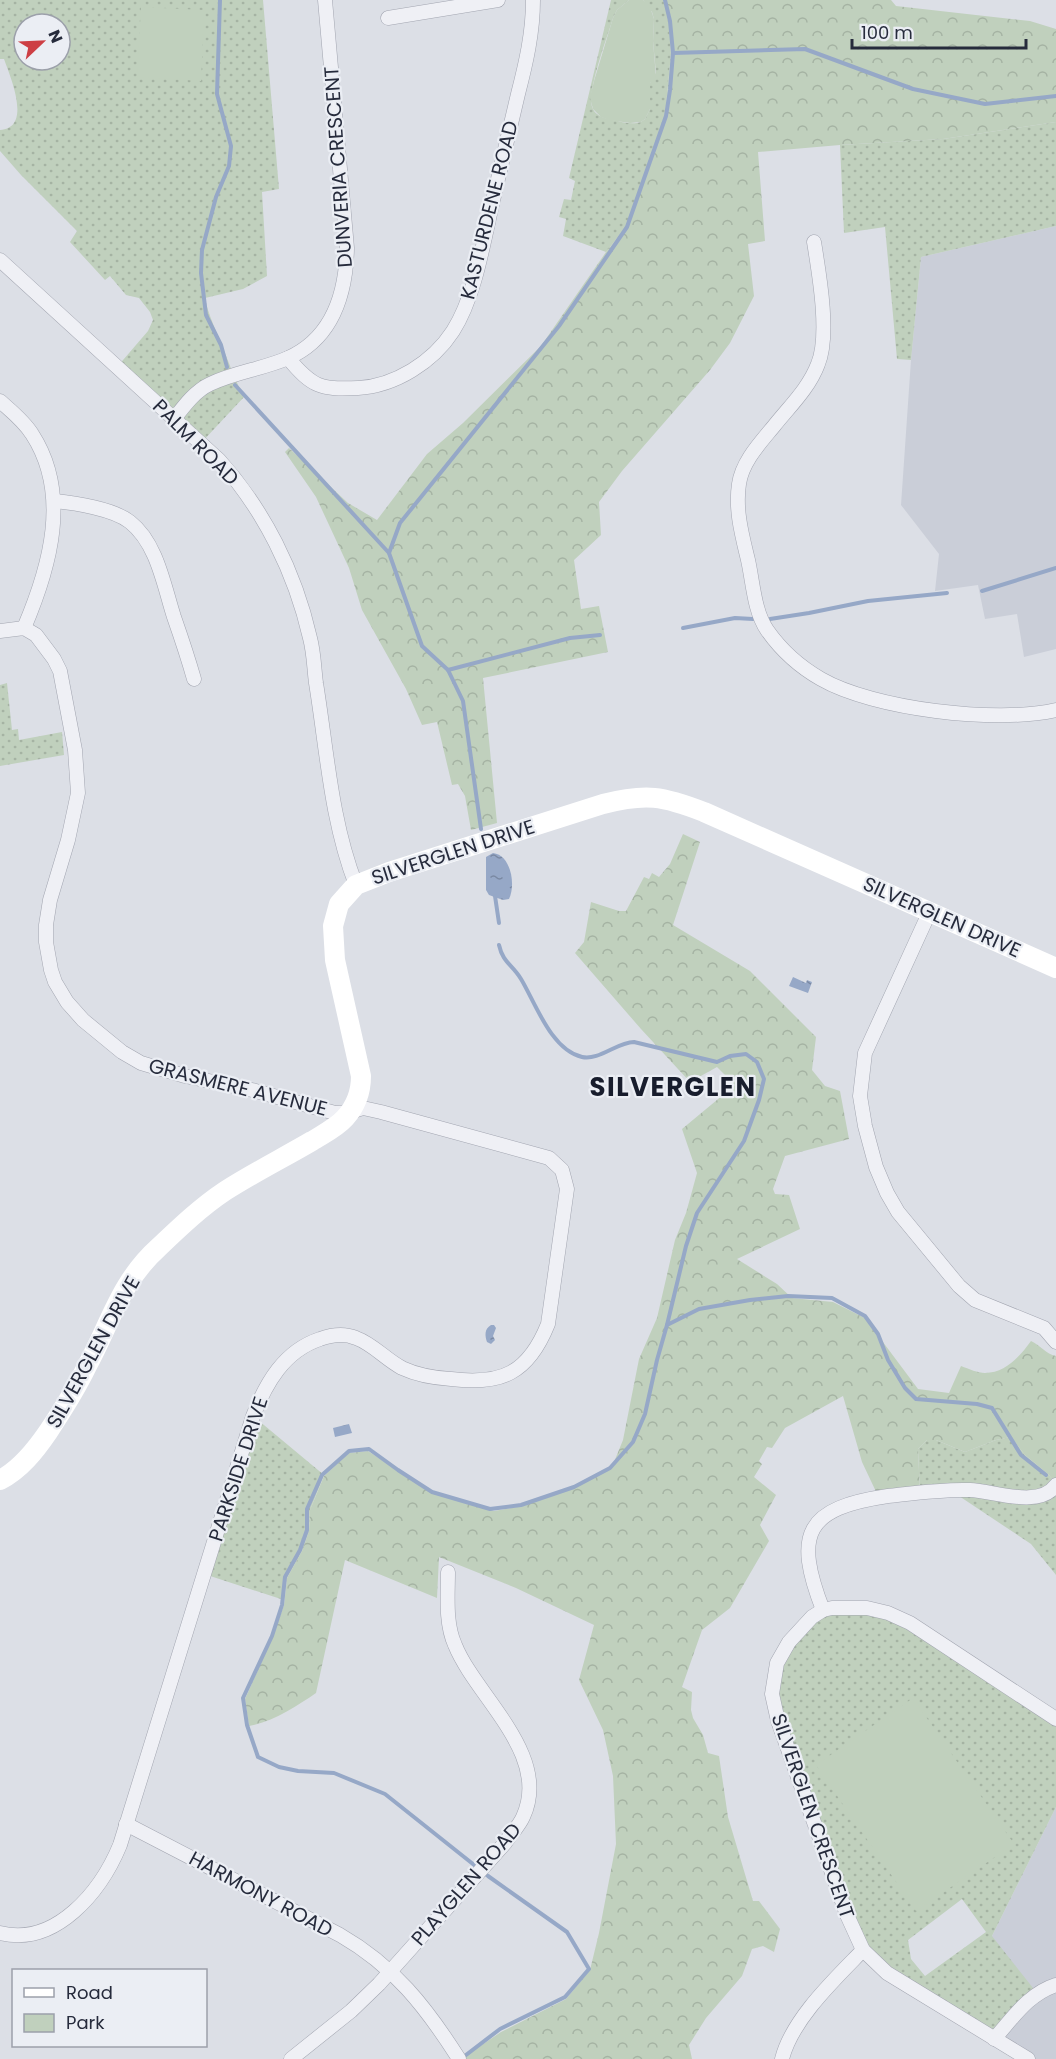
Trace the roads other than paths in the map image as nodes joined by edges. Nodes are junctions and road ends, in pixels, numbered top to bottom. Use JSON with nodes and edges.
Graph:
{"nodes":[{"id":1,"x":325,"y":0,"type":"edge"},
{"id":2,"x":498,"y":0,"type":"edge"},
{"id":3,"x":533,"y":0,"type":"edge"},
{"id":4,"x":541,"y":0,"type":"edge"},
{"id":5,"x":388,"y":18,"type":"dead end"},
{"id":6,"x":814,"y":242,"type":"dead end"},
{"id":7,"x":0,"y":260,"type":"edge"},
{"id":8,"x":288,"y":358,"type":"junction"},
{"id":9,"x":0,"y":401,"type":"edge"},
{"id":10,"x":174,"y":419,"type":"junction"},
{"id":11,"x":55,"y":501,"type":"junction"},
{"id":12,"x":24,"y":628,"type":"junction"},
{"id":13,"x":0,"y":631,"type":"edge"},
{"id":14,"x":194,"y":679,"type":"dead end"},
{"id":15,"x":1056,"y":710,"type":"edge"},
{"id":16,"x":356,"y":885,"type":"junction"},
{"id":17,"x":930,"y":911,"type":"junction"},
{"id":18,"x":1056,"y":968,"type":"edge"},
{"id":19,"x":350,"y":1112,"type":"junction"},
{"id":20,"x":1056,"y":1342,"type":"edge"},
{"id":21,"x":0,"y":1480,"type":"edge"},
{"id":22,"x":1056,"y":1485,"type":"edge"},
{"id":23,"x":448,"y":1572,"type":"dead end"},
{"id":24,"x":823,"y":1610,"type":"junction"},
{"id":25,"x":1056,"y":1719,"type":"edge"},
{"id":26,"x":126,"y":1824,"type":"junction"},
{"id":27,"x":0,"y":1933,"type":"edge"},
{"id":28,"x":863,"y":1950,"type":"junction"},
{"id":29,"x":392,"y":1971,"type":"junction"},
{"id":30,"x":1056,"y":1985,"type":"edge"},
{"id":31,"x":994,"y":2039,"type":"junction"},
{"id":32,"x":456,"y":2054,"type":"edge"},
{"id":33,"x":291,"y":2059,"type":"edge"},
{"id":34,"x":782,"y":2059,"type":"edge"},
{"id":35,"x":1029,"y":2059,"type":"edge"}],
"edges":[{"from":1,"to":8,"type":"street","name":"DUNVERIA CRESCENT"},
{"from":2,"to":5,"type":"street"},
{"from":3,"to":4,"type":"street"},
{"from":3,"to":8,"type":"street","name":"KASTURDENE ROAD"},
{"from":6,"to":15,"type":"street"},
{"from":7,"to":10,"type":"street","name":"PALM ROAD"},
{"from":8,"to":10,"type":"street","name":"DUNVERIA CRESCENT"},
{"from":9,"to":11,"type":"street"},
{"from":10,"to":16,"type":"street","name":"PALM ROAD"},
{"from":11,"to":12,"type":"street"},
{"from":11,"to":14,"type":"street"},
{"from":12,"to":13,"type":"street"},
{"from":12,"to":19,"type":"street","name":"GRASMERE AVENUE"},
{"from":16,"to":17,"type":"street","name":"SILVERGLEN DRIVE"},
{"from":16,"to":19,"type":"street","name":"SILVERGLEN DRIVE"},
{"from":17,"to":18,"type":"street","name":"SILVERGLEN DRIVE"},
{"from":17,"to":20,"type":"street"},
{"from":19,"to":21,"type":"street","name":"SILVERGLEN DRIVE"},
{"from":19,"to":26,"type":"street","name":"PARKSIDE DRIVE"},
{"from":22,"to":24,"type":"street"},
{"from":23,"to":29,"type":"street","name":"PLAYGLEN ROAD"},
{"from":24,"to":25,"type":"street"},
{"from":24,"to":28,"type":"street","name":"SILVERGLEN CRESCENT"},
{"from":26,"to":27,"type":"street","name":"PARKSIDE DRIVE"},
{"from":26,"to":29,"type":"street","name":"HARMONY ROAD"},
{"from":28,"to":31,"type":"street"},
{"from":28,"to":34,"type":"street"},
{"from":29,"to":32,"type":"street","name":"HARMONY ROAD"},
{"from":29,"to":33,"type":"street","name":"PLAYGLEN ROAD"},
{"from":30,"to":31,"type":"street"},
{"from":31,"to":35,"type":"street"}]}
